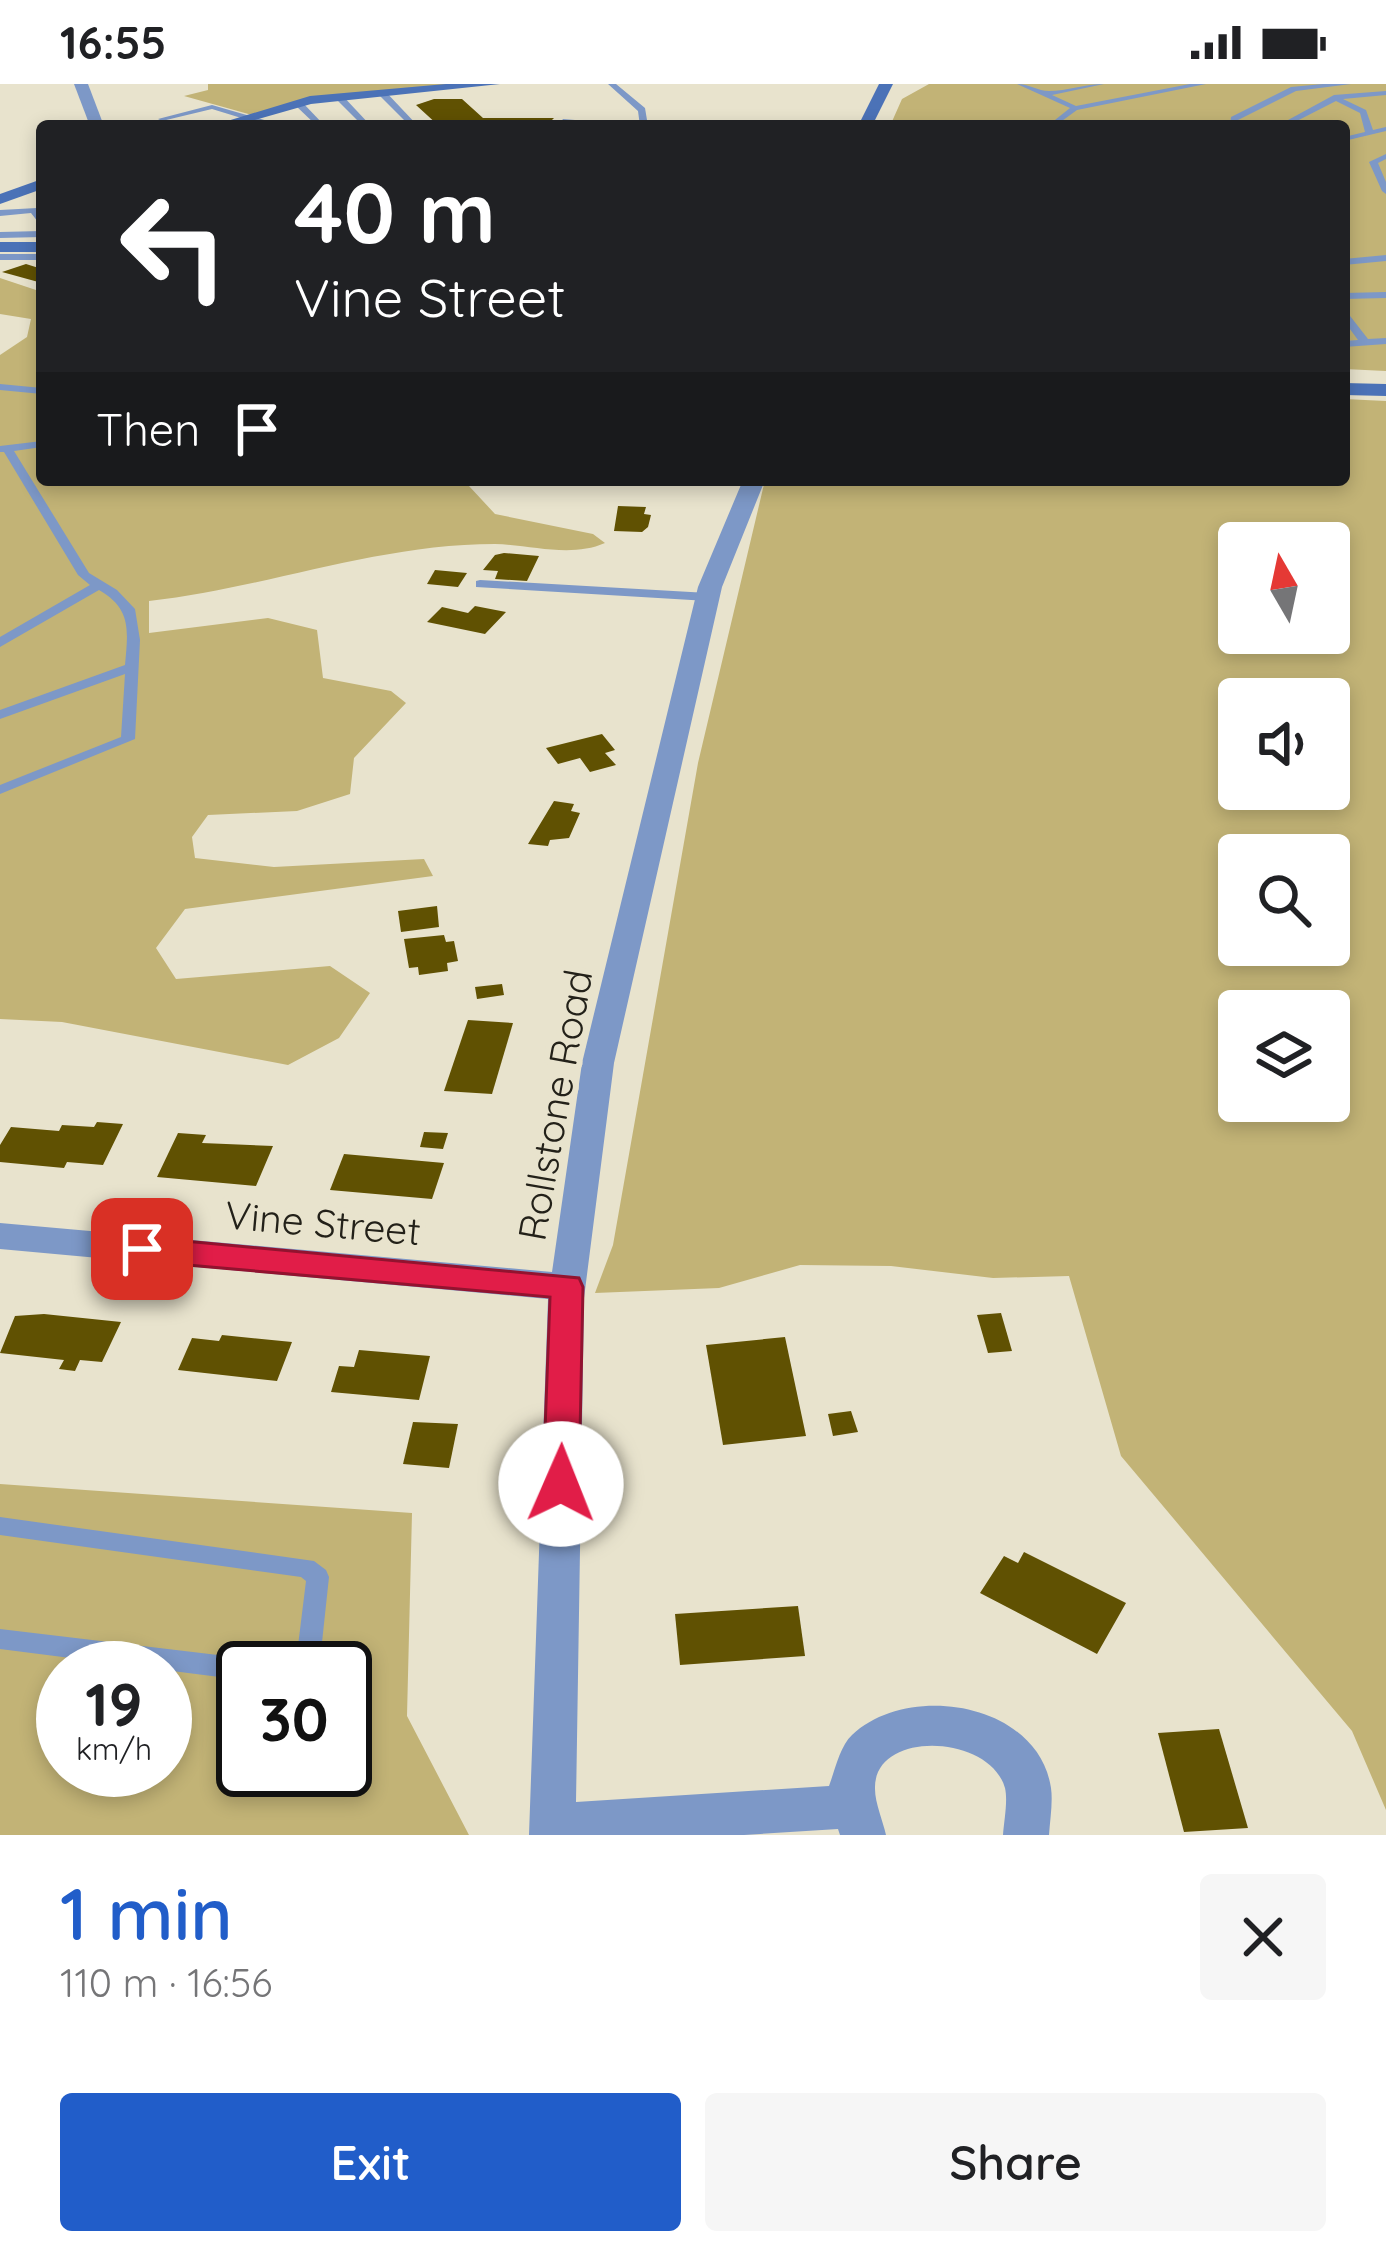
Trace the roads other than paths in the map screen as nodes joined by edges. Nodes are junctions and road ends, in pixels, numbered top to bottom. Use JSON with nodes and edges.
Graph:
{"nodes":[{"id":1,"x":82,"y":84,"type":"edge"},
{"id":2,"x":493,"y":84,"type":"edge"},
{"id":3,"x":612,"y":84,"type":"edge"},
{"id":4,"x":886,"y":84,"type":"edge"},
{"id":5,"x":1021,"y":84,"type":"edge"},
{"id":6,"x":1100,"y":84,"type":"edge"},
{"id":7,"x":1347,"y":84,"type":"edge"},
{"id":8,"x":1193,"y":85,"type":"edge"},
{"id":9,"x":381,"y":92,"type":"junction"},
{"id":10,"x":1386,"y":93,"type":"edge"},
{"id":11,"x":1044,"y":94,"type":"junction"},
{"id":12,"x":338,"y":97,"type":"junction"},
{"id":13,"x":1336,"y":98,"type":"junction"},
{"id":14,"x":298,"y":103,"type":"junction"},
{"id":15,"x":1075,"y":108,"type":"junction"},
{"id":16,"x":247,"y":117,"type":"junction"},
{"id":17,"x":163,"y":119,"type":"dead end"},
{"id":18,"x":96,"y":120,"type":"edge"},
{"id":19,"x":237,"y":120,"type":"edge"},
{"id":20,"x":256,"y":120,"type":"edge"},
{"id":21,"x":315,"y":120,"type":"edge"},
{"id":22,"x":361,"y":120,"type":"edge"},
{"id":23,"x":408,"y":120,"type":"edge"},
{"id":24,"x":643,"y":120,"type":"edge"},
{"id":25,"x":868,"y":120,"type":"edge"},
{"id":26,"x":1061,"y":120,"type":"edge"},
{"id":27,"x":1234,"y":120,"type":"edge"},
{"id":28,"x":1293,"y":120,"type":"edge"},
{"id":29,"x":1386,"y":129,"type":"edge"},
{"id":30,"x":1365,"y":134,"type":"junction"},
{"id":31,"x":1350,"y":138,"type":"edge"},
{"id":32,"x":1386,"y":156,"type":"edge"},
{"id":33,"x":1373,"y":162,"type":"junction"},
{"id":34,"x":36,"y":190,"type":"edge"},
{"id":35,"x":1386,"y":191,"type":"edge"},
{"id":36,"x":0,"y":199,"type":"edge"},
{"id":37,"x":0,"y":215,"type":"edge"},
{"id":38,"x":36,"y":219,"type":"edge"},
{"id":39,"x":36,"y":234,"type":"edge"},
{"id":40,"x":0,"y":235,"type":"edge"},
{"id":41,"x":0,"y":247,"type":"edge"},
{"id":42,"x":36,"y":247,"type":"edge"},
{"id":43,"x":0,"y":257,"type":"edge"},
{"id":44,"x":36,"y":257,"type":"edge"},
{"id":45,"x":1386,"y":258,"type":"edge"},
{"id":46,"x":1350,"y":261,"type":"edge"},
{"id":47,"x":1350,"y":296,"type":"edge"},
{"id":48,"x":1386,"y":296,"type":"edge"},
{"id":49,"x":1350,"y":322,"type":"edge"},
{"id":50,"x":1386,"y":341,"type":"edge"},
{"id":51,"x":1365,"y":342,"type":"junction"},
{"id":52,"x":1350,"y":343,"type":"edge"},
{"id":53,"x":0,"y":387,"type":"edge"},
{"id":54,"x":1350,"y":389,"type":"edge"},
{"id":55,"x":36,"y":390,"type":"edge"},
{"id":56,"x":1386,"y":390,"type":"edge"},
{"id":57,"x":36,"y":444,"type":"edge"},
{"id":58,"x":4,"y":449,"type":"edge"},
{"id":59,"x":752,"y":486,"type":"edge"},
{"id":60,"x":480,"y":584,"type":"dead end"},
{"id":61,"x":99,"y":585,"type":"junction"},
{"id":62,"x":707,"y":597,"type":"junction"},
{"id":63,"x":0,"y":643,"type":"edge"},
{"id":64,"x":132,"y":667,"type":"junction"},
{"id":65,"x":0,"y":715,"type":"edge"},
{"id":66,"x":0,"y":790,"type":"edge"},
{"id":67,"x":0,"y":1236,"type":"edge"},
{"id":68,"x":567,"y":1287,"type":"junction"},
{"id":69,"x":0,"y":1526,"type":"edge"},
{"id":70,"x":0,"y":1639,"type":"edge"},
{"id":71,"x":310,"y":1641,"type":"edge"},
{"id":72,"x":216,"y":1666,"type":"edge"},
{"id":73,"x":858,"y":1821,"type":"edge"},
{"id":74,"x":552,"y":1831,"type":"edge"},
{"id":75,"x":1026,"y":1835,"type":"edge"}],
"edges":[{"from":1,"to":18,"type":"street"},
{"from":2,"to":9,"type":"main road"},
{"from":3,"to":24,"type":"lane"},
{"from":4,"to":25,"type":"main road"},
{"from":5,"to":11,"type":"lane"},
{"from":6,"to":11,"type":"lane"},
{"from":7,"to":27,"type":"lane"},
{"from":8,"to":15,"type":"lane"},
{"from":9,"to":12,"type":"main road"},
{"from":9,"to":23,"type":"lane"},
{"from":10,"to":13,"type":"lane"},
{"from":11,"to":15,"type":"lane"},
{"from":12,"to":14,"type":"main road"},
{"from":12,"to":22,"type":"lane"},
{"from":13,"to":28,"type":"lane"},
{"from":13,"to":30,"type":"lane"},
{"from":14,"to":16,"type":"main road"},
{"from":14,"to":21,"type":"lane"},
{"from":15,"to":26,"type":"lane"},
{"from":16,"to":17,"type":"lane"},
{"from":16,"to":19,"type":"main road"},
{"from":16,"to":20,"type":"lane"},
{"from":29,"to":30,"type":"lane"},
{"from":30,"to":31,"type":"lane"},
{"from":30,"to":33,"type":"lane"},
{"from":32,"to":33,"type":"lane"},
{"from":33,"to":35,"type":"lane"},
{"from":34,"to":36,"type":"main road"},
{"from":37,"to":38,"type":"lane"},
{"from":39,"to":40,"type":"lane"},
{"from":41,"to":42,"type":"main road"},
{"from":43,"to":44,"type":"lane"},
{"from":45,"to":46,"type":"lane"},
{"from":47,"to":48,"type":"lane"},
{"from":49,"to":51,"type":"lane"},
{"from":50,"to":51,"type":"lane"},
{"from":51,"to":52,"type":"lane"},
{"from":53,"to":55,"type":"lane"},
{"from":54,"to":56,"type":"main road"},
{"from":57,"to":58,"type":"lane"},
{"from":58,"to":61,"type":"lane"},
{"from":59,"to":62,"type":"street","name":"Rollstone Road"},
{"from":60,"to":62,"type":"lane"},
{"from":61,"to":63,"type":"lane"},
{"from":61,"to":64,"type":"lane"},
{"from":62,"to":68,"type":"street","name":"Rollstone Road"},
{"from":64,"to":65,"type":"lane"},
{"from":64,"to":66,"type":"lane"},
{"from":67,"to":68,"type":"street","name":"Vine Street"},
{"from":68,"to":74,"type":"street","name":"Rollstone Road"},
{"from":69,"to":71,"type":"lane"},
{"from":70,"to":72,"type":"lane"},
{"from":73,"to":74,"type":"street"},
{"from":73,"to":75,"type":"street"}]}
